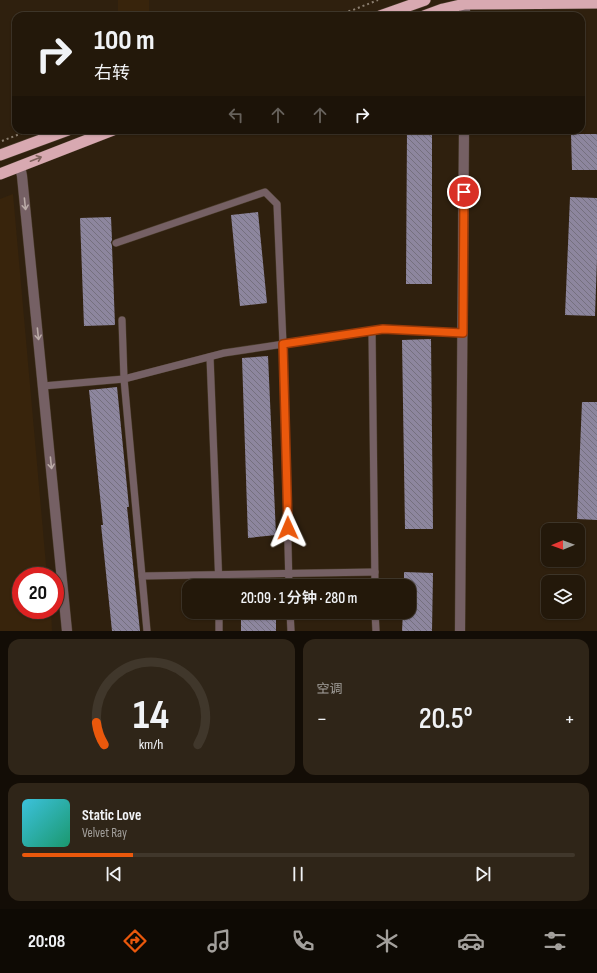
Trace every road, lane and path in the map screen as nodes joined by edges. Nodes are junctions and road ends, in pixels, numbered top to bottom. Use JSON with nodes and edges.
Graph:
{"nodes":[{"id":1,"x":378,"y":0,"type":"edge"},
{"id":2,"x":425,"y":0,"type":"edge"},
{"id":3,"x":597,"y":3,"type":"edge"},
{"id":4,"x":465,"y":4,"type":"junction"},
{"id":5,"x":345,"y":12,"type":"edge"},
{"id":6,"x":391,"y":12,"type":"edge"},
{"id":7,"x":435,"y":12,"type":"edge"},
{"id":8,"x":465,"y":12,"type":"edge"},
{"id":9,"x":19,"y":134,"type":"edge"},
{"id":10,"x":57,"y":134,"type":"edge"},
{"id":11,"x":103,"y":134,"type":"edge"},
{"id":12,"x":464,"y":134,"type":"edge"},
{"id":13,"x":0,"y":141,"type":"edge"},
{"id":14,"x":0,"y":155,"type":"edge"},
{"id":15,"x":20,"y":166,"type":"junction"},
{"id":16,"x":0,"y":174,"type":"edge"},
{"id":17,"x":116,"y":243,"type":"dead end"},
{"id":18,"x":122,"y":320,"type":"dead end"},
{"id":19,"x":372,"y":331,"type":"junction"},
{"id":20,"x":463,"y":333,"type":"junction"},
{"id":21,"x":283,"y":344,"type":"junction"},
{"id":22,"x":210,"y":357,"type":"junction"},
{"id":23,"x":124,"y":379,"type":"junction"},
{"id":24,"x":43,"y":386,"type":"junction"},
{"id":25,"x":375,"y":572,"type":"junction"},
{"id":26,"x":289,"y":574,"type":"junction"},
{"id":27,"x":219,"y":575,"type":"junction"},
{"id":28,"x":142,"y":576,"type":"junction"},
{"id":29,"x":219,"y":579,"type":"edge"},
{"id":30,"x":289,"y":579,"type":"edge"},
{"id":31,"x":375,"y":579,"type":"edge"},
{"id":32,"x":219,"y":619,"type":"edge"},
{"id":33,"x":290,"y":619,"type":"edge"},
{"id":34,"x":375,"y":619,"type":"edge"},
{"id":35,"x":67,"y":631,"type":"edge"},
{"id":36,"x":147,"y":631,"type":"edge"},
{"id":37,"x":218,"y":631,"type":"edge"},
{"id":38,"x":291,"y":631,"type":"edge"},
{"id":39,"x":376,"y":631,"type":"edge"},
{"id":40,"x":460,"y":631,"type":"edge"}],
"edges":[{"from":1,"to":5,"type":"path"},
{"from":2,"to":6,"type":"highway"},
{"from":3,"to":4,"type":"highway"},
{"from":4,"to":7,"type":"highway"},
{"from":4,"to":8,"type":"street"},
{"from":9,"to":13,"type":"path"},
{"from":10,"to":14,"type":"highway"},
{"from":15,"to":11,"type":"highway","one_way":true},
{"from":12,"to":20,"type":"street"},
{"from":15,"to":16,"type":"highway"},
{"from":15,"to":24,"type":"street","one_way":true},
{"from":17,"to":21,"type":"lane"},
{"from":18,"to":23,"type":"lane"},
{"from":19,"to":20,"type":"lane"},
{"from":19,"to":21,"type":"lane"},
{"from":19,"to":25,"type":"lane"},
{"from":20,"to":40,"type":"street"},
{"from":21,"to":22,"type":"lane"},
{"from":21,"to":26,"type":"lane"},
{"from":22,"to":23,"type":"lane"},
{"from":22,"to":27,"type":"lane"},
{"from":23,"to":24,"type":"lane"},
{"from":23,"to":28,"type":"lane"},
{"from":24,"to":35,"type":"street","one_way":true},
{"from":25,"to":26,"type":"lane"},
{"from":25,"to":31,"type":"lane"},
{"from":26,"to":27,"type":"lane"},
{"from":26,"to":30,"type":"lane"},
{"from":27,"to":28,"type":"lane"},
{"from":27,"to":29,"type":"lane"},
{"from":28,"to":36,"type":"lane"},
{"from":32,"to":37,"type":"lane"},
{"from":33,"to":38,"type":"lane"},
{"from":34,"to":39,"type":"lane"}]}
